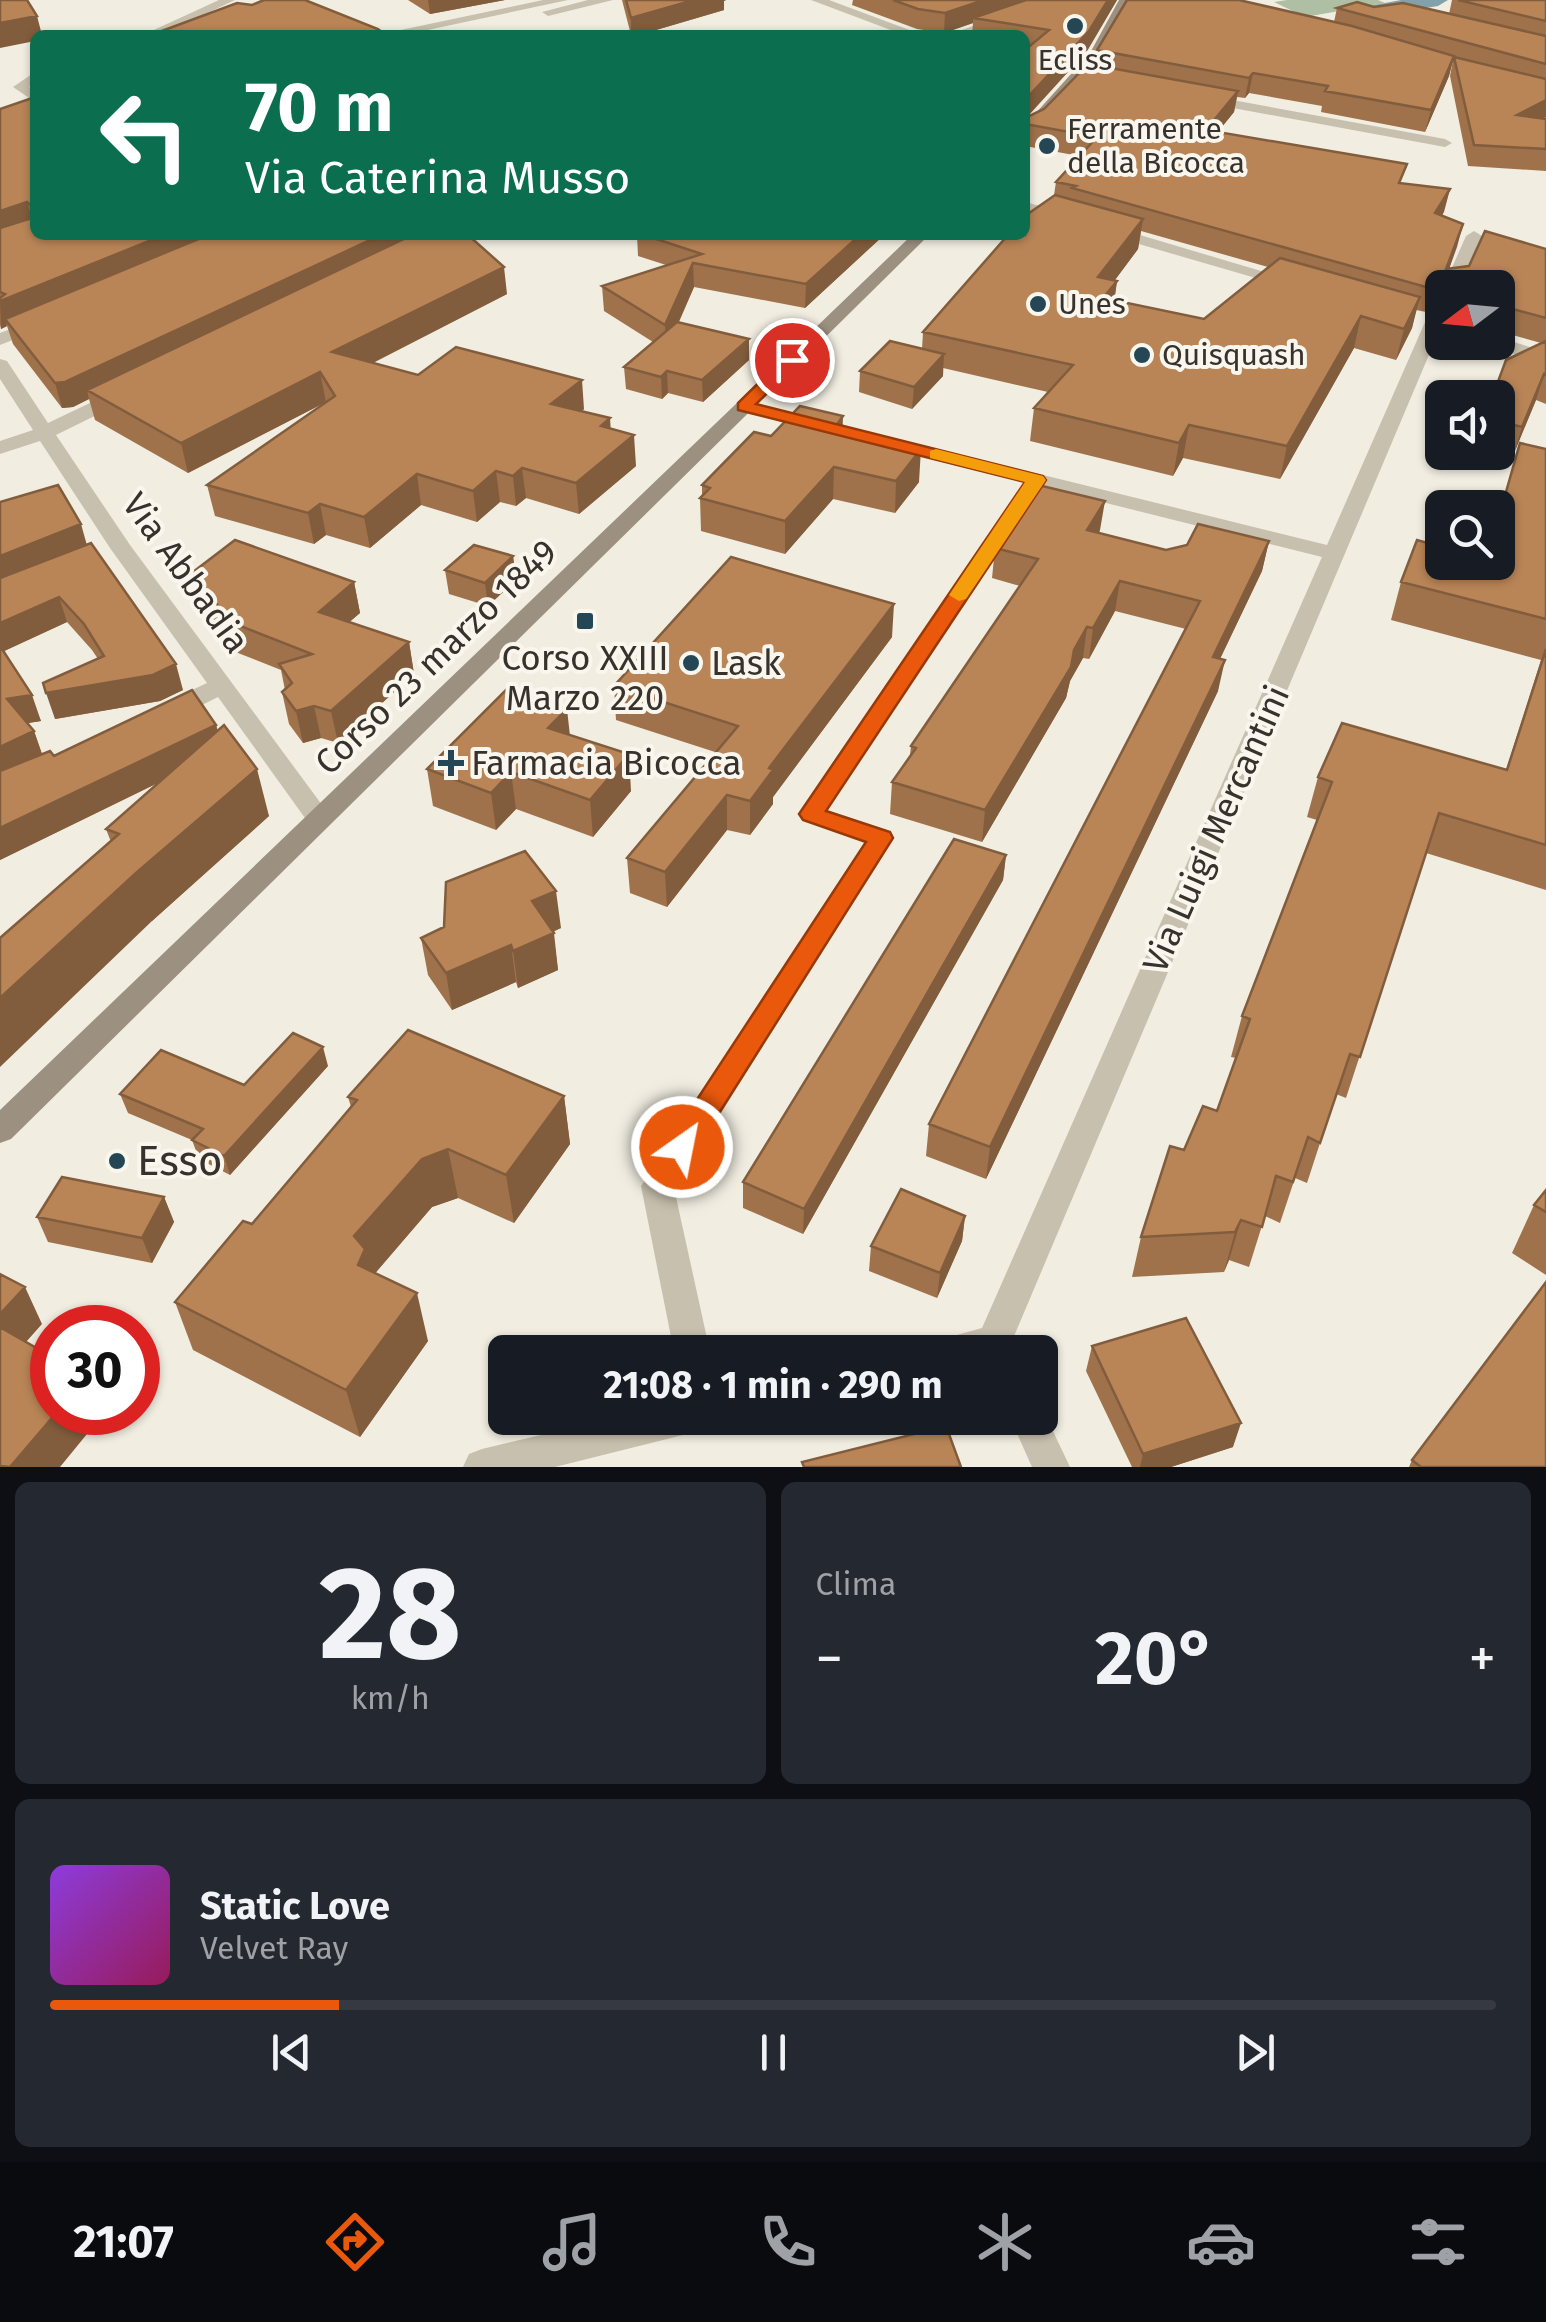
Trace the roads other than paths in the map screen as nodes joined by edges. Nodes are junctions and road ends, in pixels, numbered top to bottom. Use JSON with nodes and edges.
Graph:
{"nodes":[{"id":1,"x":230,"y":0,"type":"edge"},
{"id":2,"x":562,"y":0,"type":"edge"},
{"id":3,"x":608,"y":0,"type":"edge"},
{"id":4,"x":817,"y":0,"type":"edge"},
{"id":5,"x":1064,"y":0,"type":"edge"},
{"id":6,"x":1125,"y":0,"type":"edge"},
{"id":7,"x":161,"y":30,"type":"edge"},
{"id":8,"x":409,"y":30,"type":"edge"},
{"id":9,"x":461,"y":30,"type":"edge"},
{"id":10,"x":902,"y":30,"type":"edge"},
{"id":11,"x":970,"y":30,"type":"edge"},
{"id":12,"x":1182,"y":95,"type":"edge"},
{"id":13,"x":30,"y":109,"type":"edge"},
{"id":14,"x":18,"y":111,"type":"edge"},
{"id":15,"x":1030,"y":129,"type":"edge"},
{"id":16,"x":1445,"y":143,"type":"dead end"},
{"id":17,"x":1030,"y":207,"type":"edge"},
{"id":18,"x":1474,"y":236,"type":"dead end"},
{"id":19,"x":916,"y":240,"type":"edge"},
{"id":20,"x":1458,"y":270,"type":"edge"},
{"id":21,"x":1300,"y":286,"type":"edge"},
{"id":22,"x":54,"y":317,"type":"edge"},
{"id":23,"x":1425,"y":335,"type":"edge"},
{"id":24,"x":0,"y":340,"type":"edge"},
{"id":25,"x":1515,"y":348,"type":"edge"},
{"id":26,"x":1523,"y":351,"type":"edge"},
{"id":27,"x":0,"y":365,"type":"edge"},
{"id":28,"x":144,"y":384,"type":"edge"},
{"id":29,"x":744,"y":406,"type":"junction"},
{"id":30,"x":834,"y":429,"type":"edge"},
{"id":31,"x":44,"y":432,"type":"junction"},
{"id":32,"x":871,"y":438,"type":"edge"},
{"id":33,"x":0,"y":448,"type":"edge"},
{"id":34,"x":1037,"y":480,"type":"junction"},
{"id":35,"x":1336,"y":554,"type":"junction"},
{"id":36,"x":224,"y":685,"type":"junction"},
{"id":37,"x":138,"y":726,"type":"edge"},
{"id":38,"x":319,"y":819,"type":"junction"},
{"id":39,"x":0,"y":1130,"type":"edge"},
{"id":40,"x":688,"y":1335,"type":"edge"},
{"id":41,"x":1001,"y":1335,"type":"edge"},
{"id":42,"x":614,"y":1435,"type":"edge"},
{"id":43,"x":1036,"y":1435,"type":"edge"},
{"id":44,"x":482,"y":1467,"type":"edge"},
{"id":45,"x":1051,"y":1467,"type":"edge"}],
"edges":[{"from":1,"to":7,"type":"street"},
{"from":2,"to":8,"type":"street"},
{"from":3,"to":9,"type":"street"},
{"from":4,"to":10,"type":"street"},
{"from":5,"to":11,"type":"street"},
{"from":6,"to":15,"type":"main road"},
{"from":12,"to":16,"type":"street"},
{"from":13,"to":14,"type":"street"},
{"from":17,"to":21,"type":"street"},
{"from":18,"to":20,"type":"street"},
{"from":19,"to":29,"type":"main road","name":"Corso 23 marzo 1849"},
{"from":22,"to":24,"type":"street"},
{"from":23,"to":35,"type":"street","name":"Via Luigi Mercantini"},
{"from":25,"to":26,"type":"street"},
{"from":27,"to":31,"type":"street","name":"Via Abbadia"},
{"from":28,"to":31,"type":"street"},
{"from":29,"to":30,"type":"street"},
{"from":29,"to":38,"type":"main road","name":"Corso 23 marzo 1849"},
{"from":31,"to":33,"type":"street"},
{"from":31,"to":36,"type":"street","name":"Via Abbadia"},
{"from":32,"to":34,"type":"street"},
{"from":34,"to":35,"type":"street"},
{"from":34,"to":40,"type":"street"},
{"from":35,"to":41,"type":"street","name":"Via Luigi Mercantini"},
{"from":36,"to":37,"type":"street"},
{"from":36,"to":38,"type":"street","name":"Via Abbadia"},
{"from":38,"to":39,"type":"main road","name":"Corso 23 marzo 1849"},
{"from":42,"to":44,"type":"street"},
{"from":43,"to":45,"type":"street"}]}
